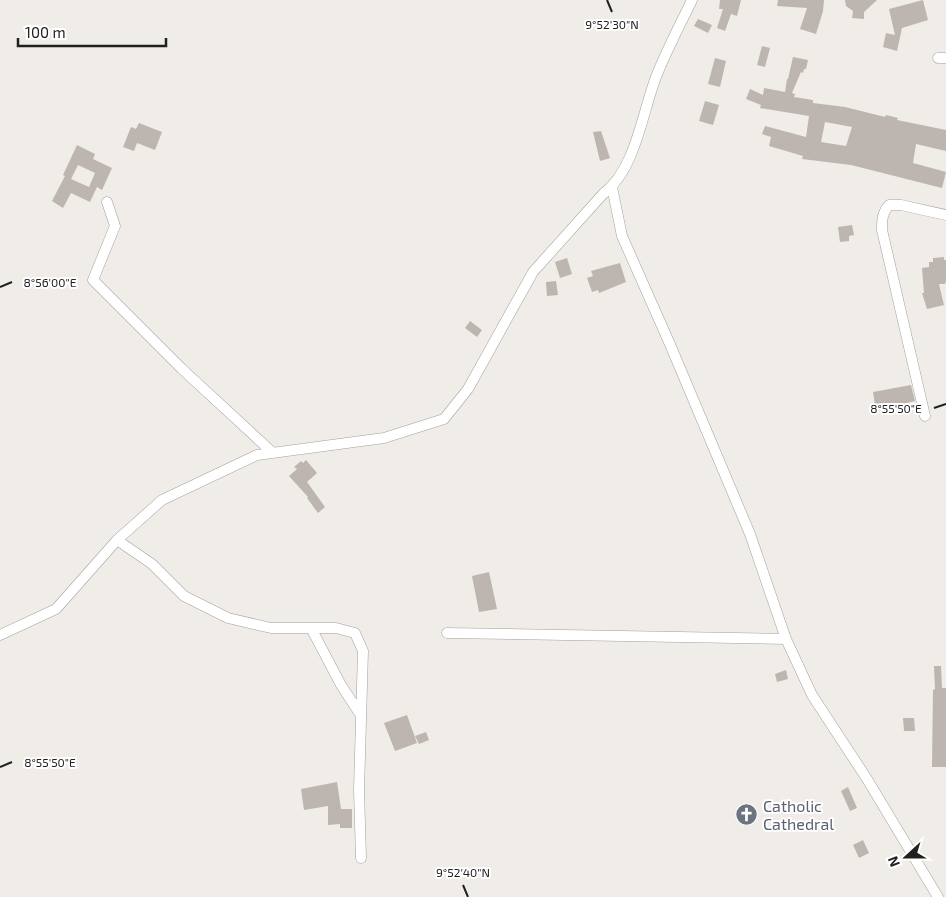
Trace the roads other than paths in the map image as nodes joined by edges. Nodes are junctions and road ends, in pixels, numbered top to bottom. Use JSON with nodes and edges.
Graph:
{"nodes":[{"id":1,"x":692,"y":0,"type":"edge"},
{"id":2,"x":612,"y":188,"type":"junction"},
{"id":3,"x":107,"y":202,"type":"dead end"},
{"id":4,"x":946,"y":216,"type":"edge"},
{"id":5,"x":925,"y":416,"type":"dead end"},
{"id":6,"x":272,"y":453,"type":"junction"},
{"id":7,"x":117,"y":540,"type":"junction"},
{"id":8,"x":311,"y":628,"type":"junction"},
{"id":9,"x":447,"y":633,"type":"dead end"},
{"id":10,"x":0,"y":634,"type":"edge"},
{"id":11,"x":786,"y":639,"type":"junction"},
{"id":12,"x":360,"y":714,"type":"junction"},
{"id":13,"x":361,"y":858,"type":"dead end"},
{"id":14,"x":938,"y":897,"type":"edge"}],
"edges":[{"from":1,"to":2,"type":"street"},
{"from":2,"to":6,"type":"street"},
{"from":2,"to":11,"type":"street"},
{"from":3,"to":6,"type":"street"},
{"from":4,"to":5,"type":"street"},
{"from":6,"to":7,"type":"street"},
{"from":7,"to":8,"type":"street"},
{"from":7,"to":10,"type":"street"},
{"from":8,"to":12,"type":"street"},
{"from":8,"to":12,"type":"street"},
{"from":9,"to":11,"type":"street"},
{"from":11,"to":14,"type":"street"},
{"from":12,"to":13,"type":"street"}]}
